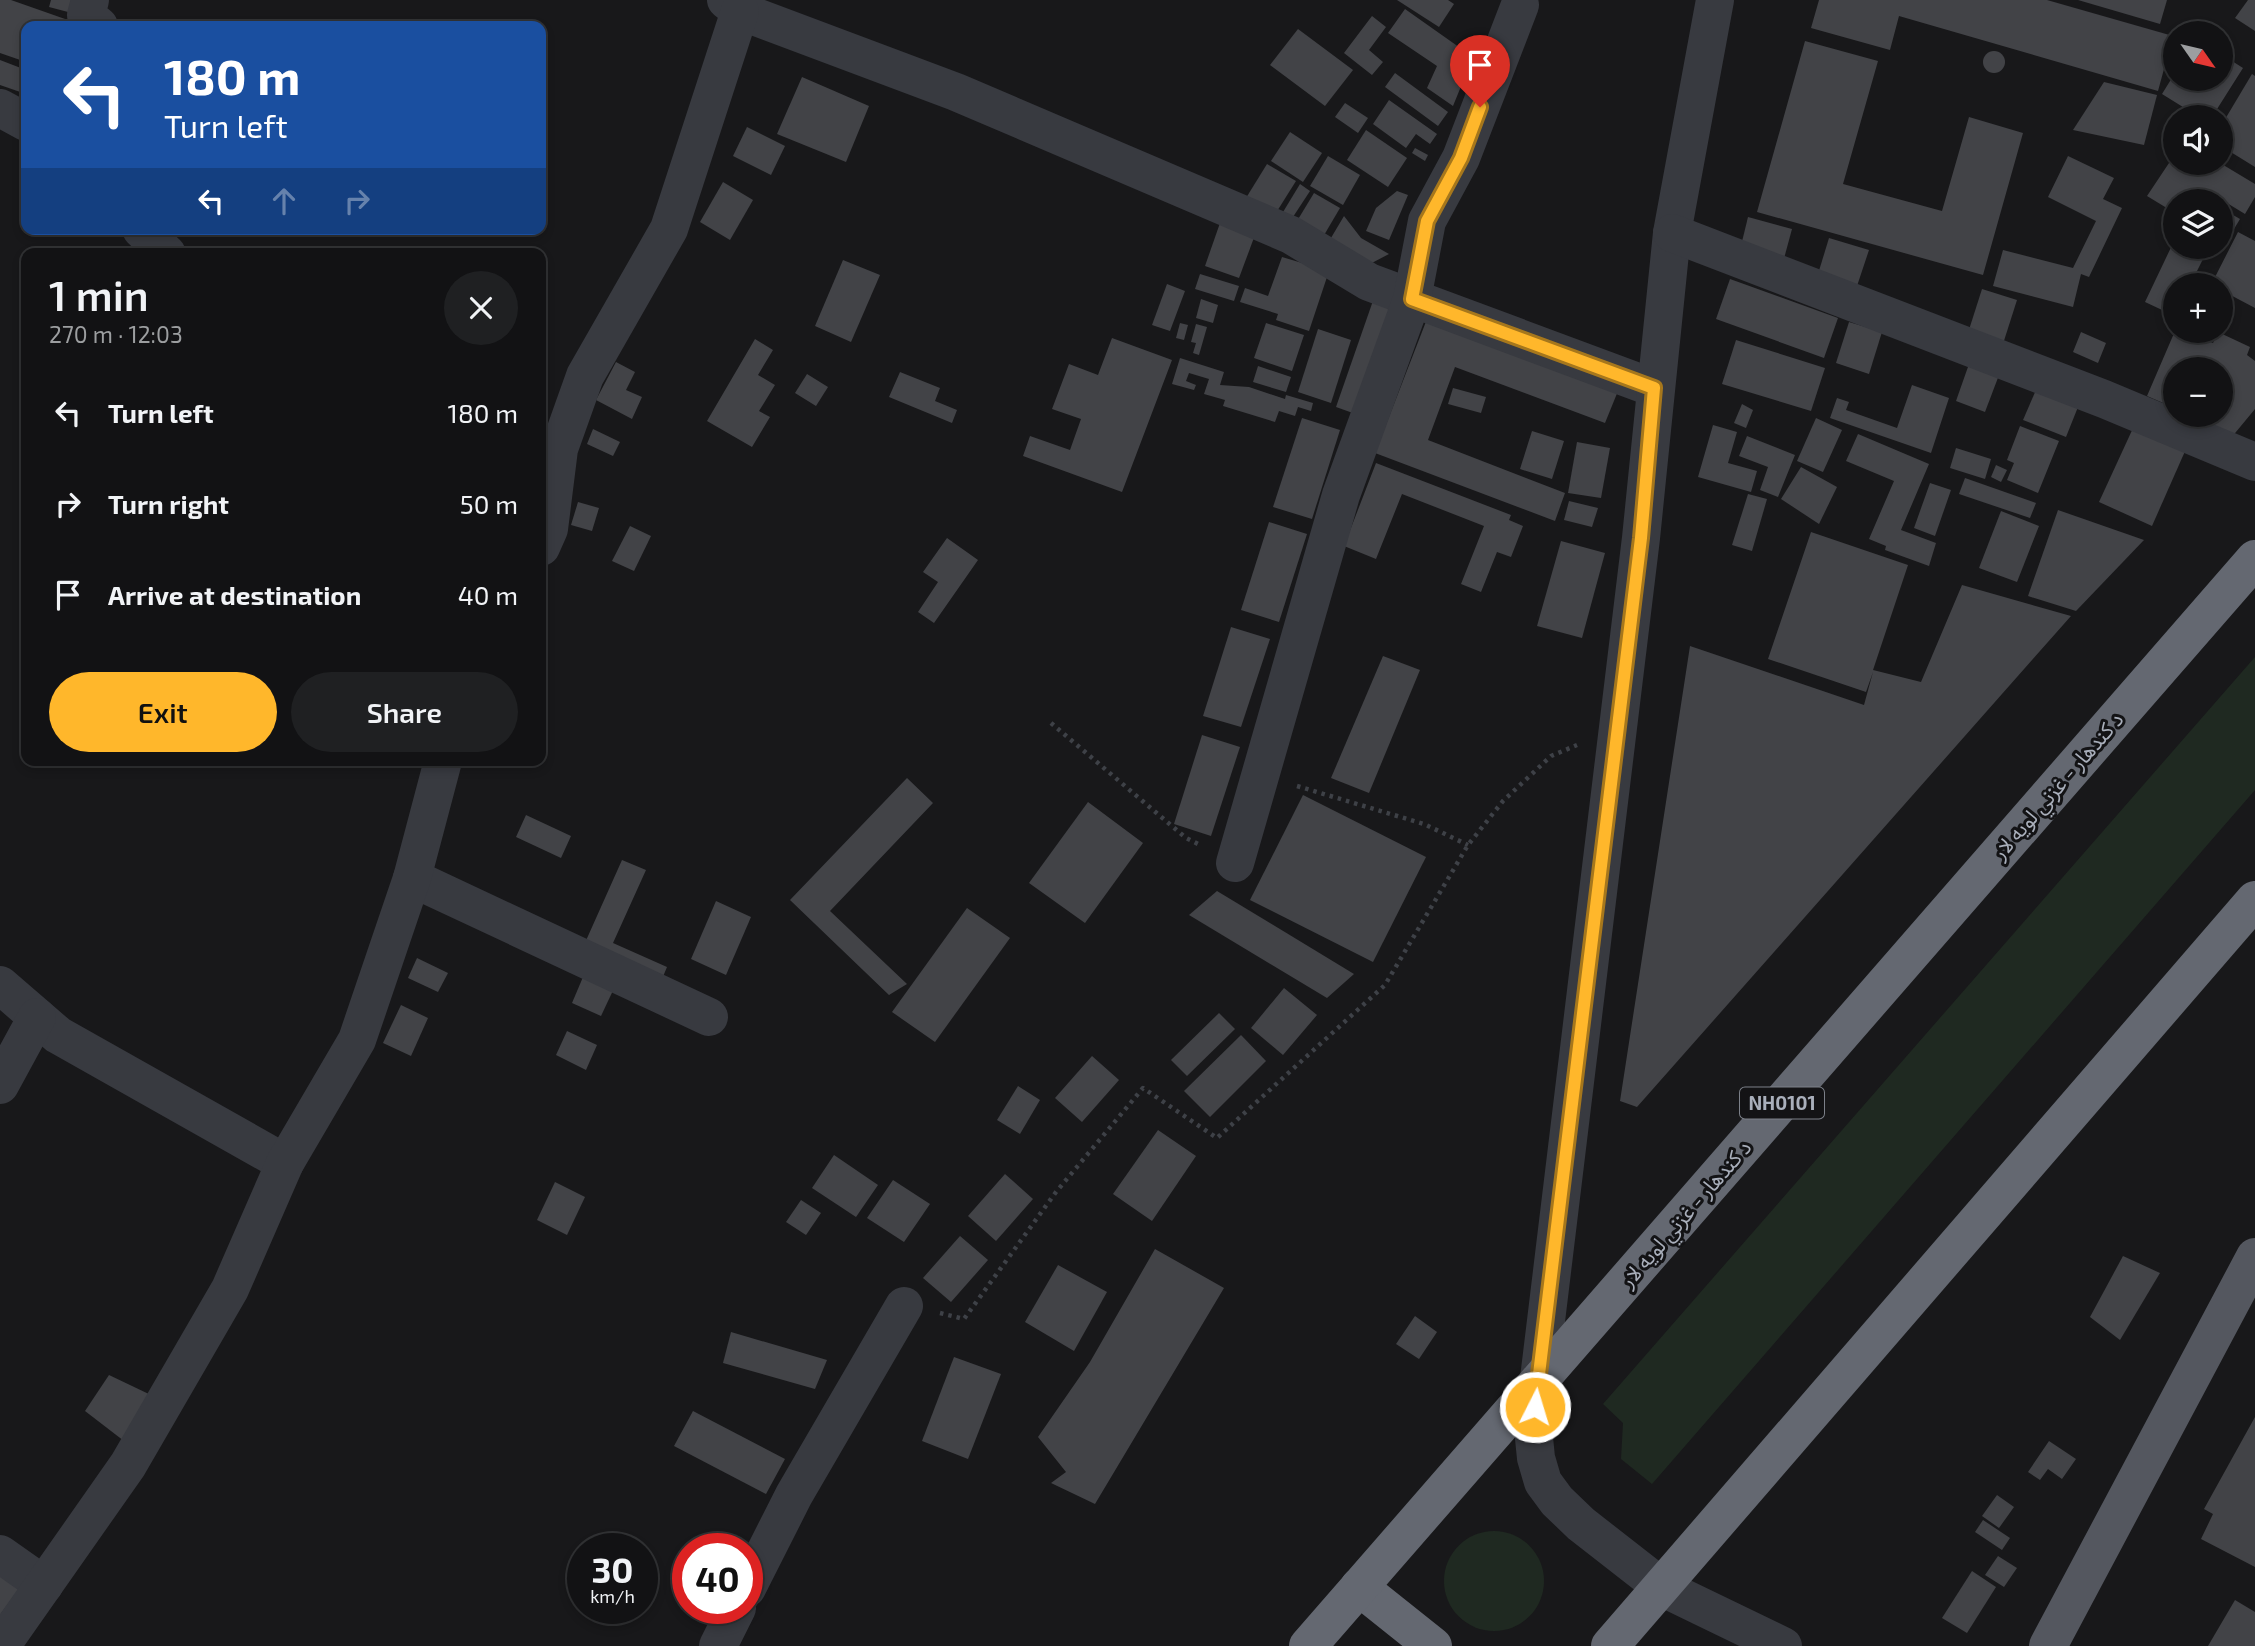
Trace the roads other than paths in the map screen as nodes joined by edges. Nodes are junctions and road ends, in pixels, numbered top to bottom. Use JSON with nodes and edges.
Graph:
{"nodes":[{"id":1,"x":90,"y":0,"type":"edge"},
{"id":2,"x":1715,"y":0,"type":"edge"},
{"id":3,"x":1520,"y":5,"type":"dead end"},
{"id":4,"x":733,"y":6,"type":"edge"},
{"id":5,"x":93,"y":21,"type":"edge"},
{"id":6,"x":0,"y":108,"type":"edge"},
{"id":7,"x":21,"y":119,"type":"edge"},
{"id":8,"x":1672,"y":233,"type":"junction"},
{"id":9,"x":147,"y":235,"type":"edge"},
{"id":10,"x":161,"y":248,"type":"edge"},
{"id":11,"x":1412,"y":299,"type":"junction"},
{"id":12,"x":1654,"y":388,"type":"junction"},
{"id":13,"x":550,"y":447,"type":"edge"},
{"id":14,"x":2255,"y":461,"type":"edge"},
{"id":15,"x":546,"y":536,"type":"edge"},
{"id":16,"x":2255,"y":559,"type":"edge"},
{"id":17,"x":442,"y":766,"type":"edge"},
{"id":18,"x":1235,"y":863,"type":"road end"},
{"id":19,"x":412,"y":878,"type":"junction"},
{"id":20,"x":2255,"y":900,"type":"edge"},
{"id":21,"x":0,"y":985,"type":"edge"},
{"id":22,"x":37,"y":1017,"type":"junction"},
{"id":23,"x":709,"y":1017,"type":"dead end"},
{"id":24,"x":0,"y":1085,"type":"edge"},
{"id":25,"x":285,"y":1163,"type":"junction"},
{"id":26,"x":2253,"y":1264,"type":"edge"},
{"id":27,"x":904,"y":1306,"type":"road end"},
{"id":28,"x":1536,"y":1386,"type":"junction"},
{"id":29,"x":0,"y":1555,"type":"edge"},
{"id":30,"x":763,"y":1556,"type":"edge"},
{"id":31,"x":44,"y":1585,"type":"junction"},
{"id":32,"x":1359,"y":1587,"type":"junction"},
{"id":33,"x":1663,"y":1588,"type":"junction"},
{"id":34,"x":729,"y":1624,"type":"edge"},
{"id":35,"x":1,"y":1646,"type":"edge"},
{"id":36,"x":718,"y":1646,"type":"edge"},
{"id":37,"x":1308,"y":1646,"type":"edge"},
{"id":38,"x":1433,"y":1646,"type":"edge"},
{"id":39,"x":1610,"y":1646,"type":"edge"},
{"id":40,"x":1783,"y":1646,"type":"edge"},
{"id":41,"x":2049,"y":1646,"type":"edge"}],
"edges":[{"from":1,"to":5,"type":"street"},
{"from":2,"to":8,"type":"street"},
{"from":3,"to":11,"type":"street"},
{"from":4,"to":11,"type":"street"},
{"from":4,"to":13,"type":"street"},
{"from":6,"to":7,"type":"street"},
{"from":8,"to":12,"type":"street"},
{"from":8,"to":14,"type":"street"},
{"from":9,"to":10,"type":"street"},
{"from":11,"to":12,"type":"street"},
{"from":11,"to":18,"type":"street"},
{"from":12,"to":28,"type":"street"},
{"from":13,"to":15,"type":"street"},
{"from":16,"to":28,"type":"highway","name":"د کندهار - غزني لويه لار","number":"NH0101"},
{"from":17,"to":19,"type":"street"},
{"from":19,"to":23,"type":"street"},
{"from":19,"to":25,"type":"street"},
{"from":20,"to":33,"type":"highway"},
{"from":21,"to":22,"type":"street"},
{"from":22,"to":24,"type":"street"},
{"from":22,"to":25,"type":"street"},
{"from":25,"to":31,"type":"street"},
{"from":26,"to":41,"type":"main road"},
{"from":27,"to":30,"type":"street"},
{"from":28,"to":32,"type":"highway","name":"د کندهار - غزني لويه لار","number":"NH0101"},
{"from":28,"to":33,"type":"street"},
{"from":29,"to":31,"type":"street"},
{"from":31,"to":35,"type":"street"},
{"from":32,"to":37,"type":"highway","name":"د کندهار - غزني لويه لار","number":"NH0101"},
{"from":32,"to":38,"type":"highway"},
{"from":33,"to":39,"type":"highway"},
{"from":33,"to":40,"type":"street"},
{"from":34,"to":36,"type":"street"}]}
